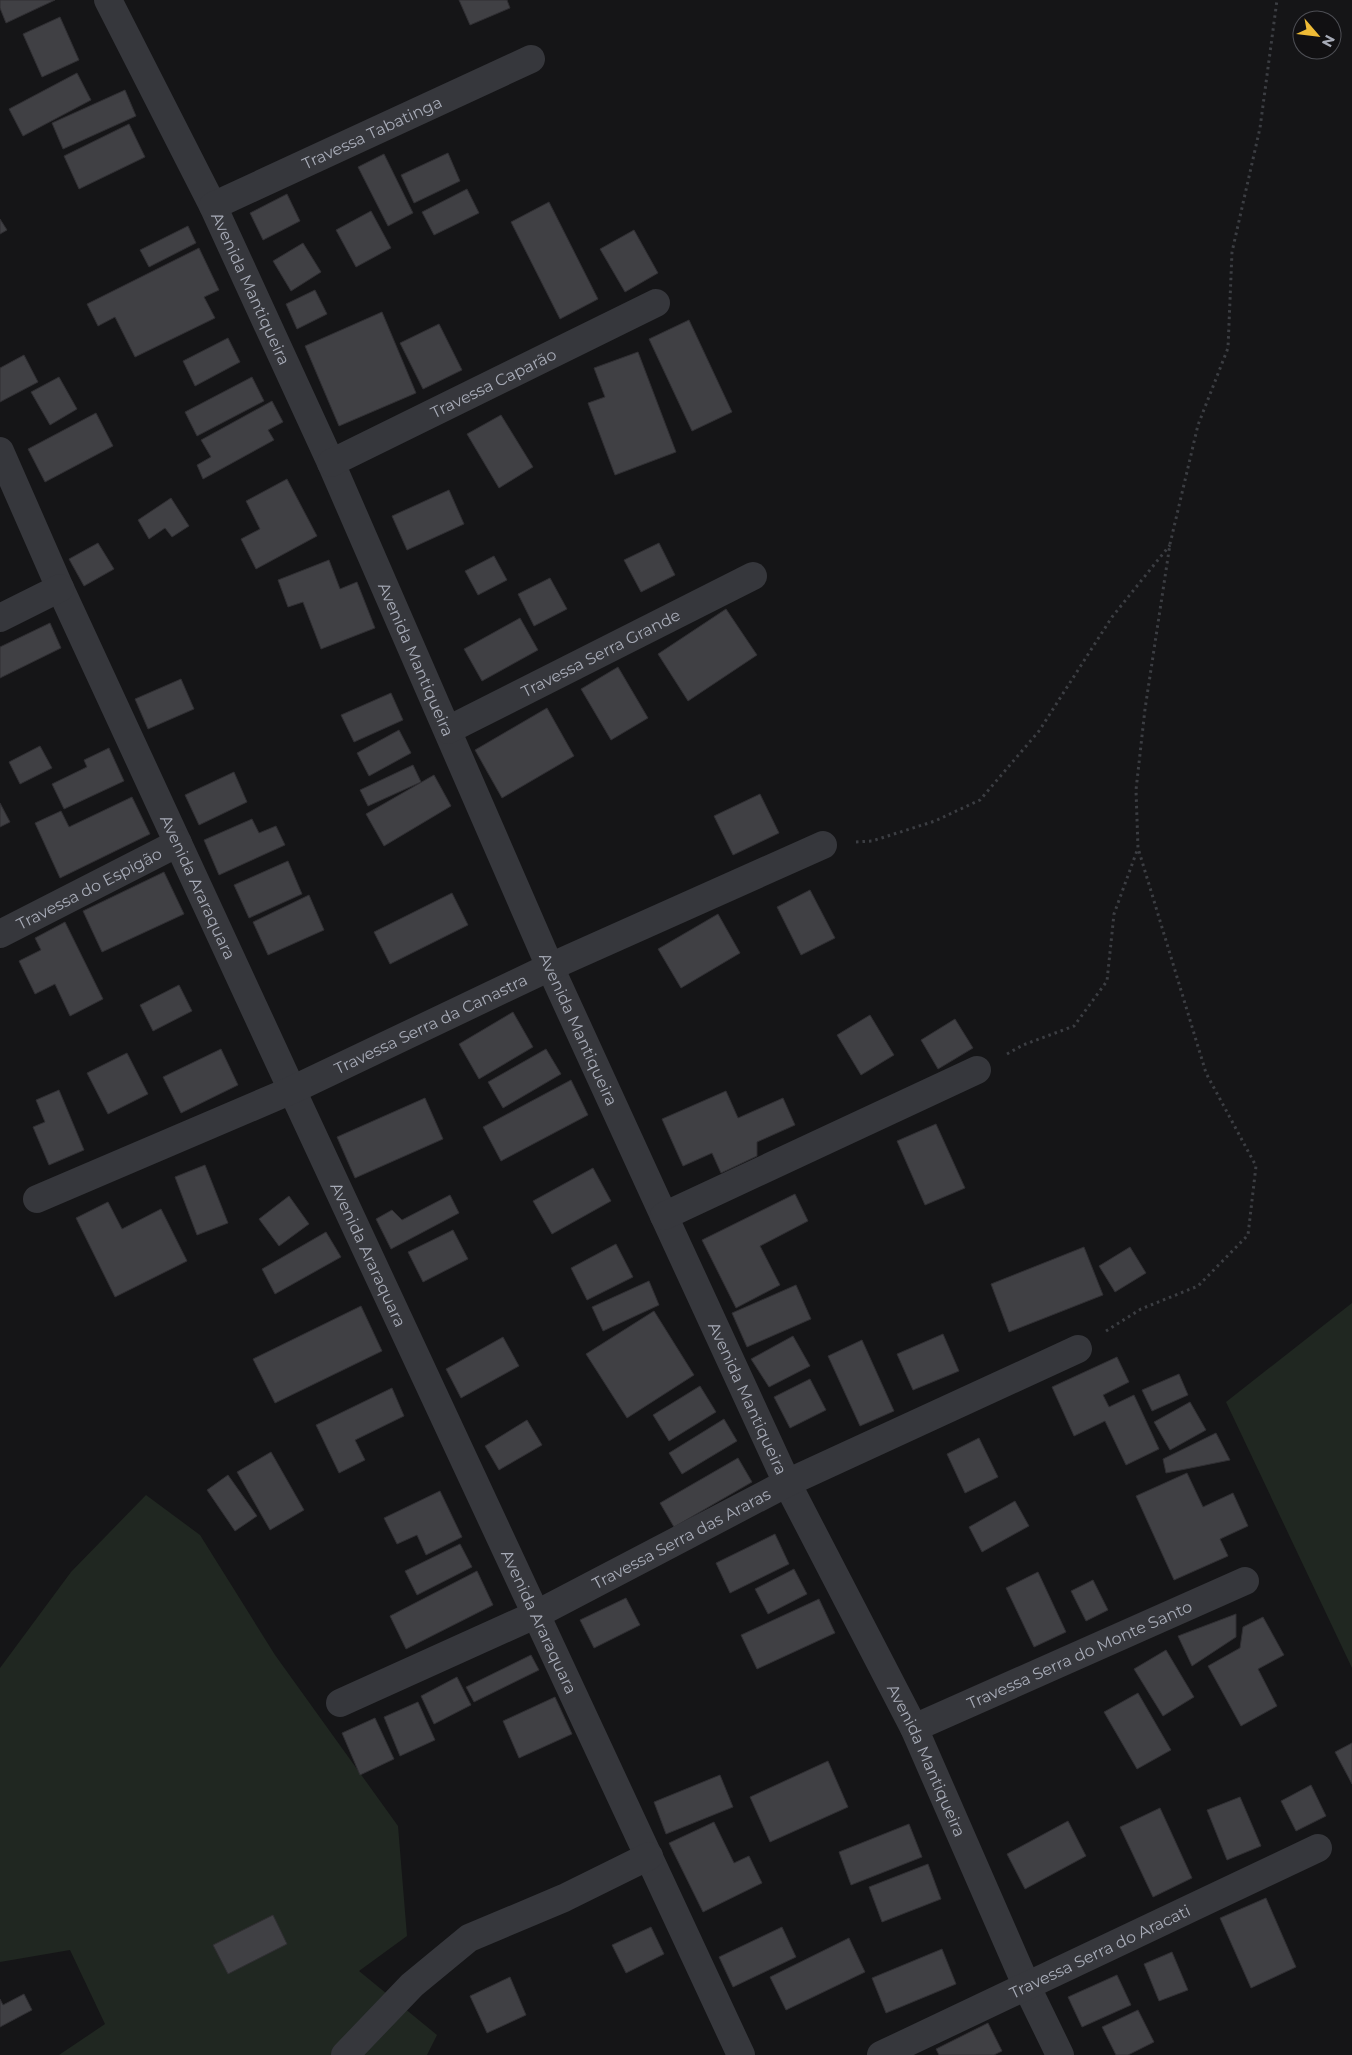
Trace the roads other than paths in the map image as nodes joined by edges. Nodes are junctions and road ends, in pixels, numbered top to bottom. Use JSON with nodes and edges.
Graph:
{"nodes":[{"id":1,"x":108,"y":0,"type":"edge"},
{"id":2,"x":531,"y":59,"type":"dead end"},
{"id":3,"x":213,"y":206,"type":"junction"},
{"id":4,"x":656,"y":303,"type":"dead end"},
{"id":5,"x":0,"y":451,"type":"edge"},
{"id":6,"x":331,"y":463,"type":"junction"},
{"id":7,"x":753,"y":576,"type":"dead end"},
{"id":8,"x":60,"y":588,"type":"junction"},
{"id":9,"x":0,"y":618,"type":"edge"},
{"id":10,"x":448,"y":730,"type":"junction"},
{"id":11,"x":178,"y":843,"type":"junction"},
{"id":12,"x":823,"y":845,"type":"road end"},
{"id":13,"x":0,"y":934,"type":"edge"},
{"id":14,"x":550,"y":967,"type":"junction"},
{"id":15,"x":978,"y":1070,"type":"road end"},
{"id":16,"x":292,"y":1090,"type":"junction"},
{"id":17,"x":37,"y":1199,"type":"dead end"},
{"id":18,"x":664,"y":1216,"type":"junction"},
{"id":19,"x":1078,"y":1349,"type":"road end"},
{"id":20,"x":787,"y":1483,"type":"junction"},
{"id":21,"x":1245,"y":1580,"type":"dead end"},
{"id":22,"x":537,"y":1614,"type":"junction"},
{"id":23,"x":340,"y":1703,"type":"dead end"},
{"id":24,"x":914,"y":1728,"type":"junction"},
{"id":25,"x":1318,"y":1848,"type":"dead end"},
{"id":26,"x":649,"y":1856,"type":"junction"},
{"id":27,"x":1027,"y":1987,"type":"junction"},
{"id":28,"x":345,"y":2055,"type":"edge"},
{"id":29,"x":741,"y":2055,"type":"edge"},
{"id":30,"x":881,"y":2055,"type":"edge"},
{"id":31,"x":1060,"y":2055,"type":"edge"}],
"edges":[{"from":1,"to":3,"type":"street","name":"Avenida Mantiqueira"},
{"from":2,"to":3,"type":"street","name":"Travessa Tabatinga"},
{"from":3,"to":6,"type":"street","name":"Avenida Mantiqueira"},
{"from":4,"to":6,"type":"street","name":"Travessa Caparão"},
{"from":5,"to":8,"type":"street","name":"Avenida Araraquara"},
{"from":6,"to":10,"type":"street","name":"Avenida Mantiqueira"},
{"from":7,"to":10,"type":"street","name":"Travessa Serra Grande"},
{"from":8,"to":9,"type":"street"},
{"from":8,"to":11,"type":"street","name":"Avenida Araraquara"},
{"from":10,"to":14,"type":"street","name":"Avenida Mantiqueira"},
{"from":11,"to":13,"type":"street","name":"Travessa do Espigão"},
{"from":11,"to":16,"type":"street","name":"Avenida Araraquara"},
{"from":12,"to":14,"type":"street","name":"Travessa Serra da Canastra"},
{"from":14,"to":16,"type":"street","name":"Travessa Serra da Canastra"},
{"from":14,"to":18,"type":"street","name":"Avenida Mantiqueira"},
{"from":15,"to":18,"type":"street"},
{"from":16,"to":17,"type":"street","name":"Travessa Serra da Canastra"},
{"from":16,"to":22,"type":"street","name":"Avenida Araraquara"},
{"from":18,"to":20,"type":"street","name":"Avenida Mantiqueira"},
{"from":19,"to":20,"type":"street","name":"Travessa Serra das Araras"},
{"from":20,"to":22,"type":"street","name":"Travessa Serra das Araras"},
{"from":20,"to":24,"type":"street","name":"Avenida Mantiqueira"},
{"from":21,"to":24,"type":"street","name":"Travessa Serra do Monte Santo"},
{"from":22,"to":23,"type":"street","name":"Travessa Serra das Araras"},
{"from":22,"to":26,"type":"street","name":"Avenida Araraquara"},
{"from":24,"to":27,"type":"street","name":"Avenida Mantiqueira"},
{"from":25,"to":27,"type":"street","name":"Travessa Serra do Aracati"},
{"from":26,"to":28,"type":"street"},
{"from":26,"to":29,"type":"street","name":"Avenida Araraquara"},
{"from":27,"to":30,"type":"street","name":"Travessa Serra do Aracati"},
{"from":27,"to":31,"type":"street","name":"Avenida Mantiqueira"}]}
